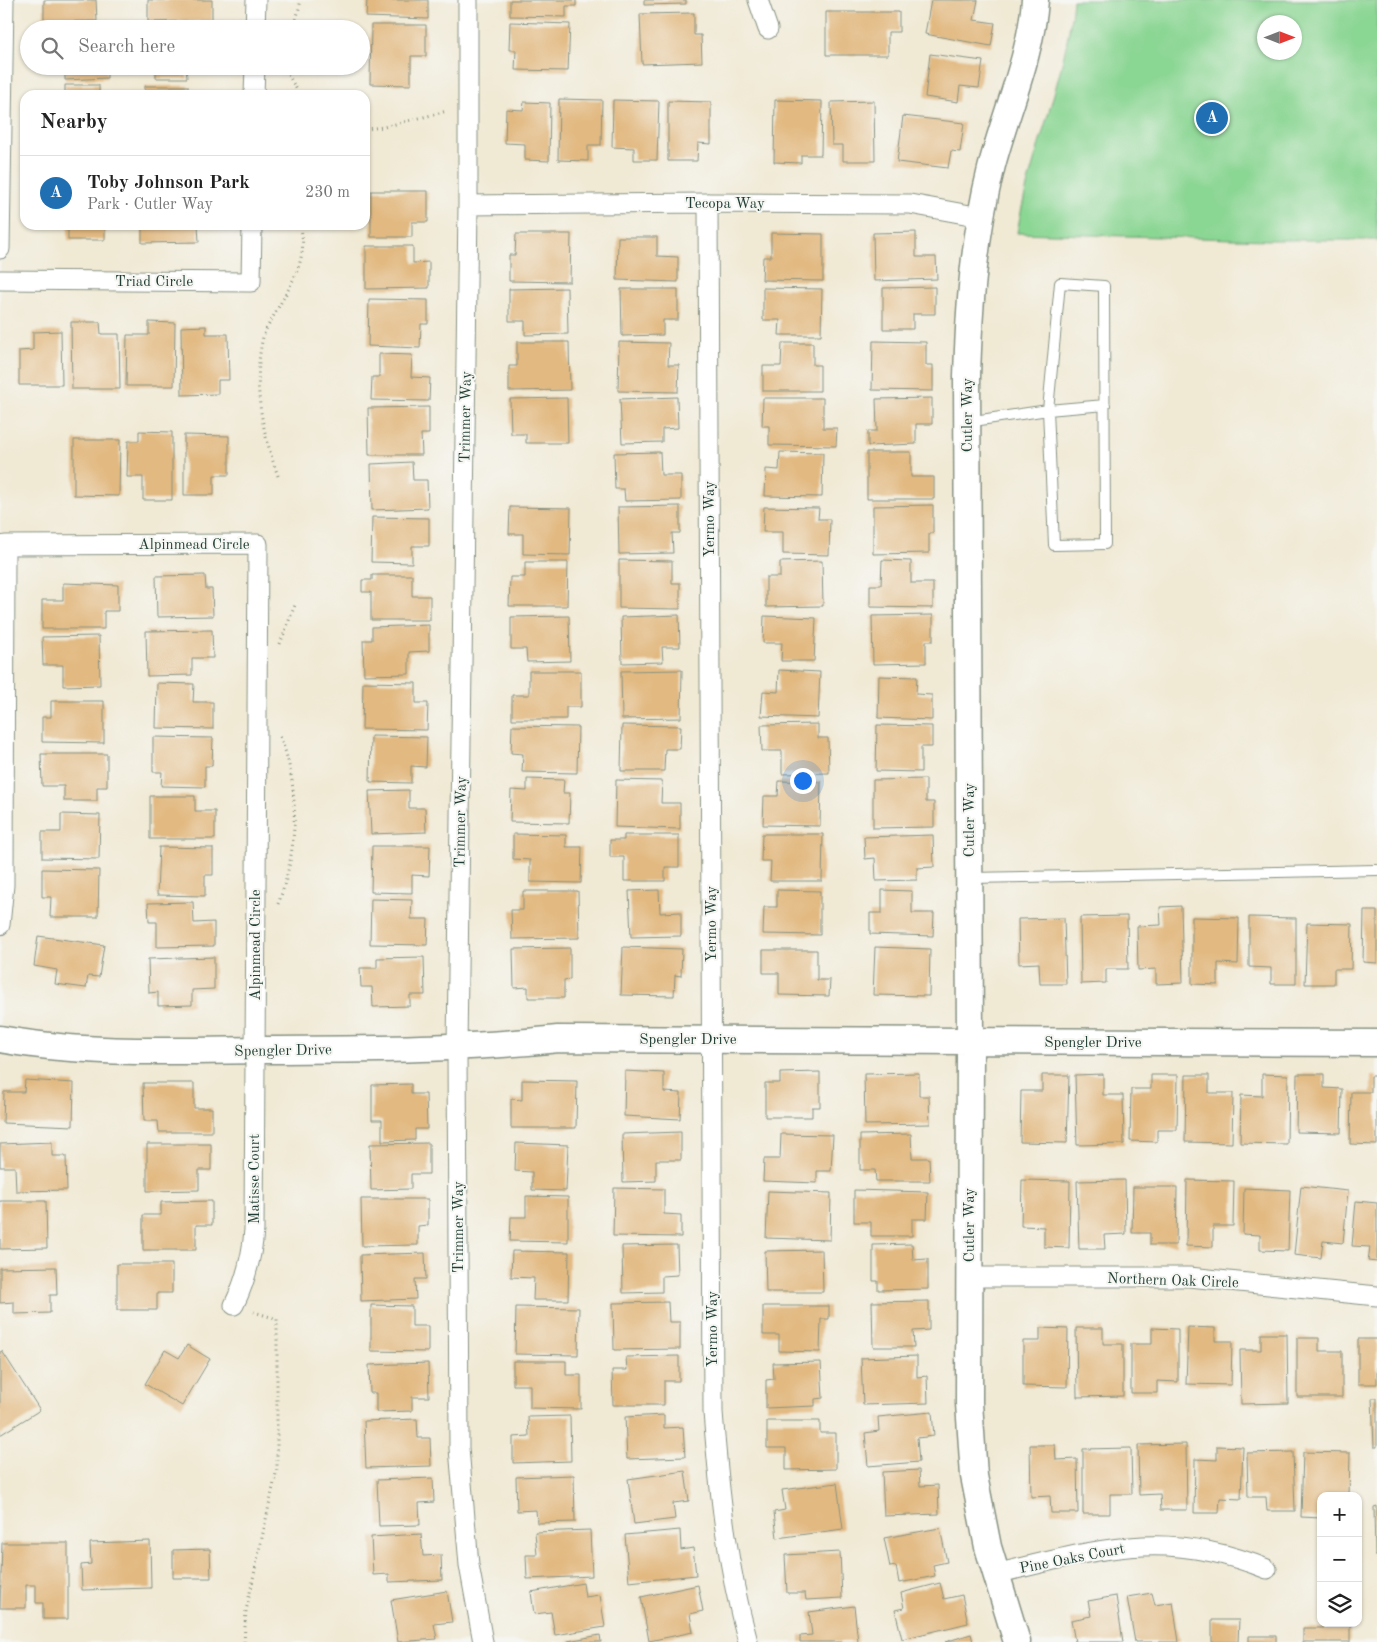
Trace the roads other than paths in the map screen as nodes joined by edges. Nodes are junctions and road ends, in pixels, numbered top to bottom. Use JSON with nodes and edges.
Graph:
{"nodes":[{"id":1,"x":4,"y":0,"type":"edge"},
{"id":2,"x":256,"y":0,"type":"edge"},
{"id":3,"x":468,"y":0,"type":"edge"},
{"id":4,"x":758,"y":0,"type":"edge"},
{"id":5,"x":1035,"y":0,"type":"edge"},
{"id":6,"x":255,"y":20,"type":"edge"},
{"id":7,"x":768,"y":29,"type":"dead end"},
{"id":8,"x":255,"y":75,"type":"edge"},
{"id":9,"x":254,"y":90,"type":"edge"},
{"id":10,"x":708,"y":203,"type":"junction"},
{"id":11,"x":468,"y":205,"type":"junction"},
{"id":12,"x":981,"y":217,"type":"junction"},
{"id":13,"x":252,"y":230,"type":"edge"},
{"id":14,"x":0,"y":249,"type":"edge"},
{"id":15,"x":0,"y":280,"type":"edge"},
{"id":16,"x":1104,"y":405,"type":"junction"},
{"id":17,"x":1048,"y":410,"type":"junction"},
{"id":18,"x":967,"y":422,"type":"junction"},
{"id":19,"x":1377,"y":870,"type":"edge"},
{"id":20,"x":969,"y":878,"type":"junction"},
{"id":21,"x":0,"y":925,"type":"edge"},
{"id":22,"x":0,"y":1039,"type":"edge"},
{"id":23,"x":711,"y":1039,"type":"junction"},
{"id":24,"x":970,"y":1041,"type":"junction"},
{"id":25,"x":1377,"y":1043,"type":"edge"},
{"id":26,"x":457,"y":1048,"type":"junction"},
{"id":27,"x":254,"y":1050,"type":"junction"},
{"id":28,"x":969,"y":1277,"type":"junction"},
{"id":29,"x":1377,"y":1296,"type":"edge"},
{"id":30,"x":234,"y":1305,"type":"road end"},
{"id":31,"x":1267,"y":1569,"type":"dead end"},
{"id":32,"x":995,"y":1574,"type":"junction"},
{"id":33,"x":483,"y":1642,"type":"edge"},
{"id":34,"x":748,"y":1642,"type":"edge"},
{"id":35,"x":1017,"y":1642,"type":"edge"}],
"edges":[{"from":1,"to":14,"type":"street"},
{"from":2,"to":6,"type":"street"},
{"from":3,"to":11,"type":"street","name":"Trimmer Way"},
{"from":4,"to":7,"type":"street"},
{"from":5,"to":12,"type":"street","name":"Cutler Way"},
{"from":8,"to":9,"type":"street"},
{"from":10,"to":11,"type":"street","name":"Tecopa Way"},
{"from":10,"to":12,"type":"street","name":"Tecopa Way"},
{"from":10,"to":23,"type":"street","name":"Yermo Way"},
{"from":11,"to":26,"type":"street","name":"Trimmer Way"},
{"from":12,"to":18,"type":"street","name":"Cutler Way"},
{"from":13,"to":15,"type":"street","name":"Triad Circle"},
{"from":16,"to":17,"type":"lane"},
{"from":16,"to":17,"type":"lane"},
{"from":16,"to":17,"type":"lane"},
{"from":17,"to":18,"type":"lane"},
{"from":18,"to":20,"type":"street","name":"Cutler Way"},
{"from":19,"to":20,"type":"lane"},
{"from":20,"to":24,"type":"street","name":"Cutler Way"},
{"from":21,"to":27,"type":"street","name":"Alpinmead Circle"},
{"from":22,"to":27,"type":"street","name":"Spengler Drive"},
{"from":23,"to":24,"type":"street","name":"Spengler Drive"},
{"from":23,"to":26,"type":"street","name":"Spengler Drive"},
{"from":23,"to":34,"type":"street","name":"Yermo Way"},
{"from":24,"to":25,"type":"street","name":"Spengler Drive"},
{"from":24,"to":28,"type":"street","name":"Cutler Way"},
{"from":26,"to":27,"type":"street","name":"Spengler Drive"},
{"from":26,"to":33,"type":"street","name":"Trimmer Way"},
{"from":27,"to":30,"type":"street","name":"Matisse Court"},
{"from":28,"to":29,"type":"street","name":"Northern Oak Circle"},
{"from":28,"to":32,"type":"street","name":"Cutler Way"},
{"from":31,"to":32,"type":"street","name":"Pine Oaks Court"},
{"from":32,"to":35,"type":"street","name":"Cutler Way"}]}
